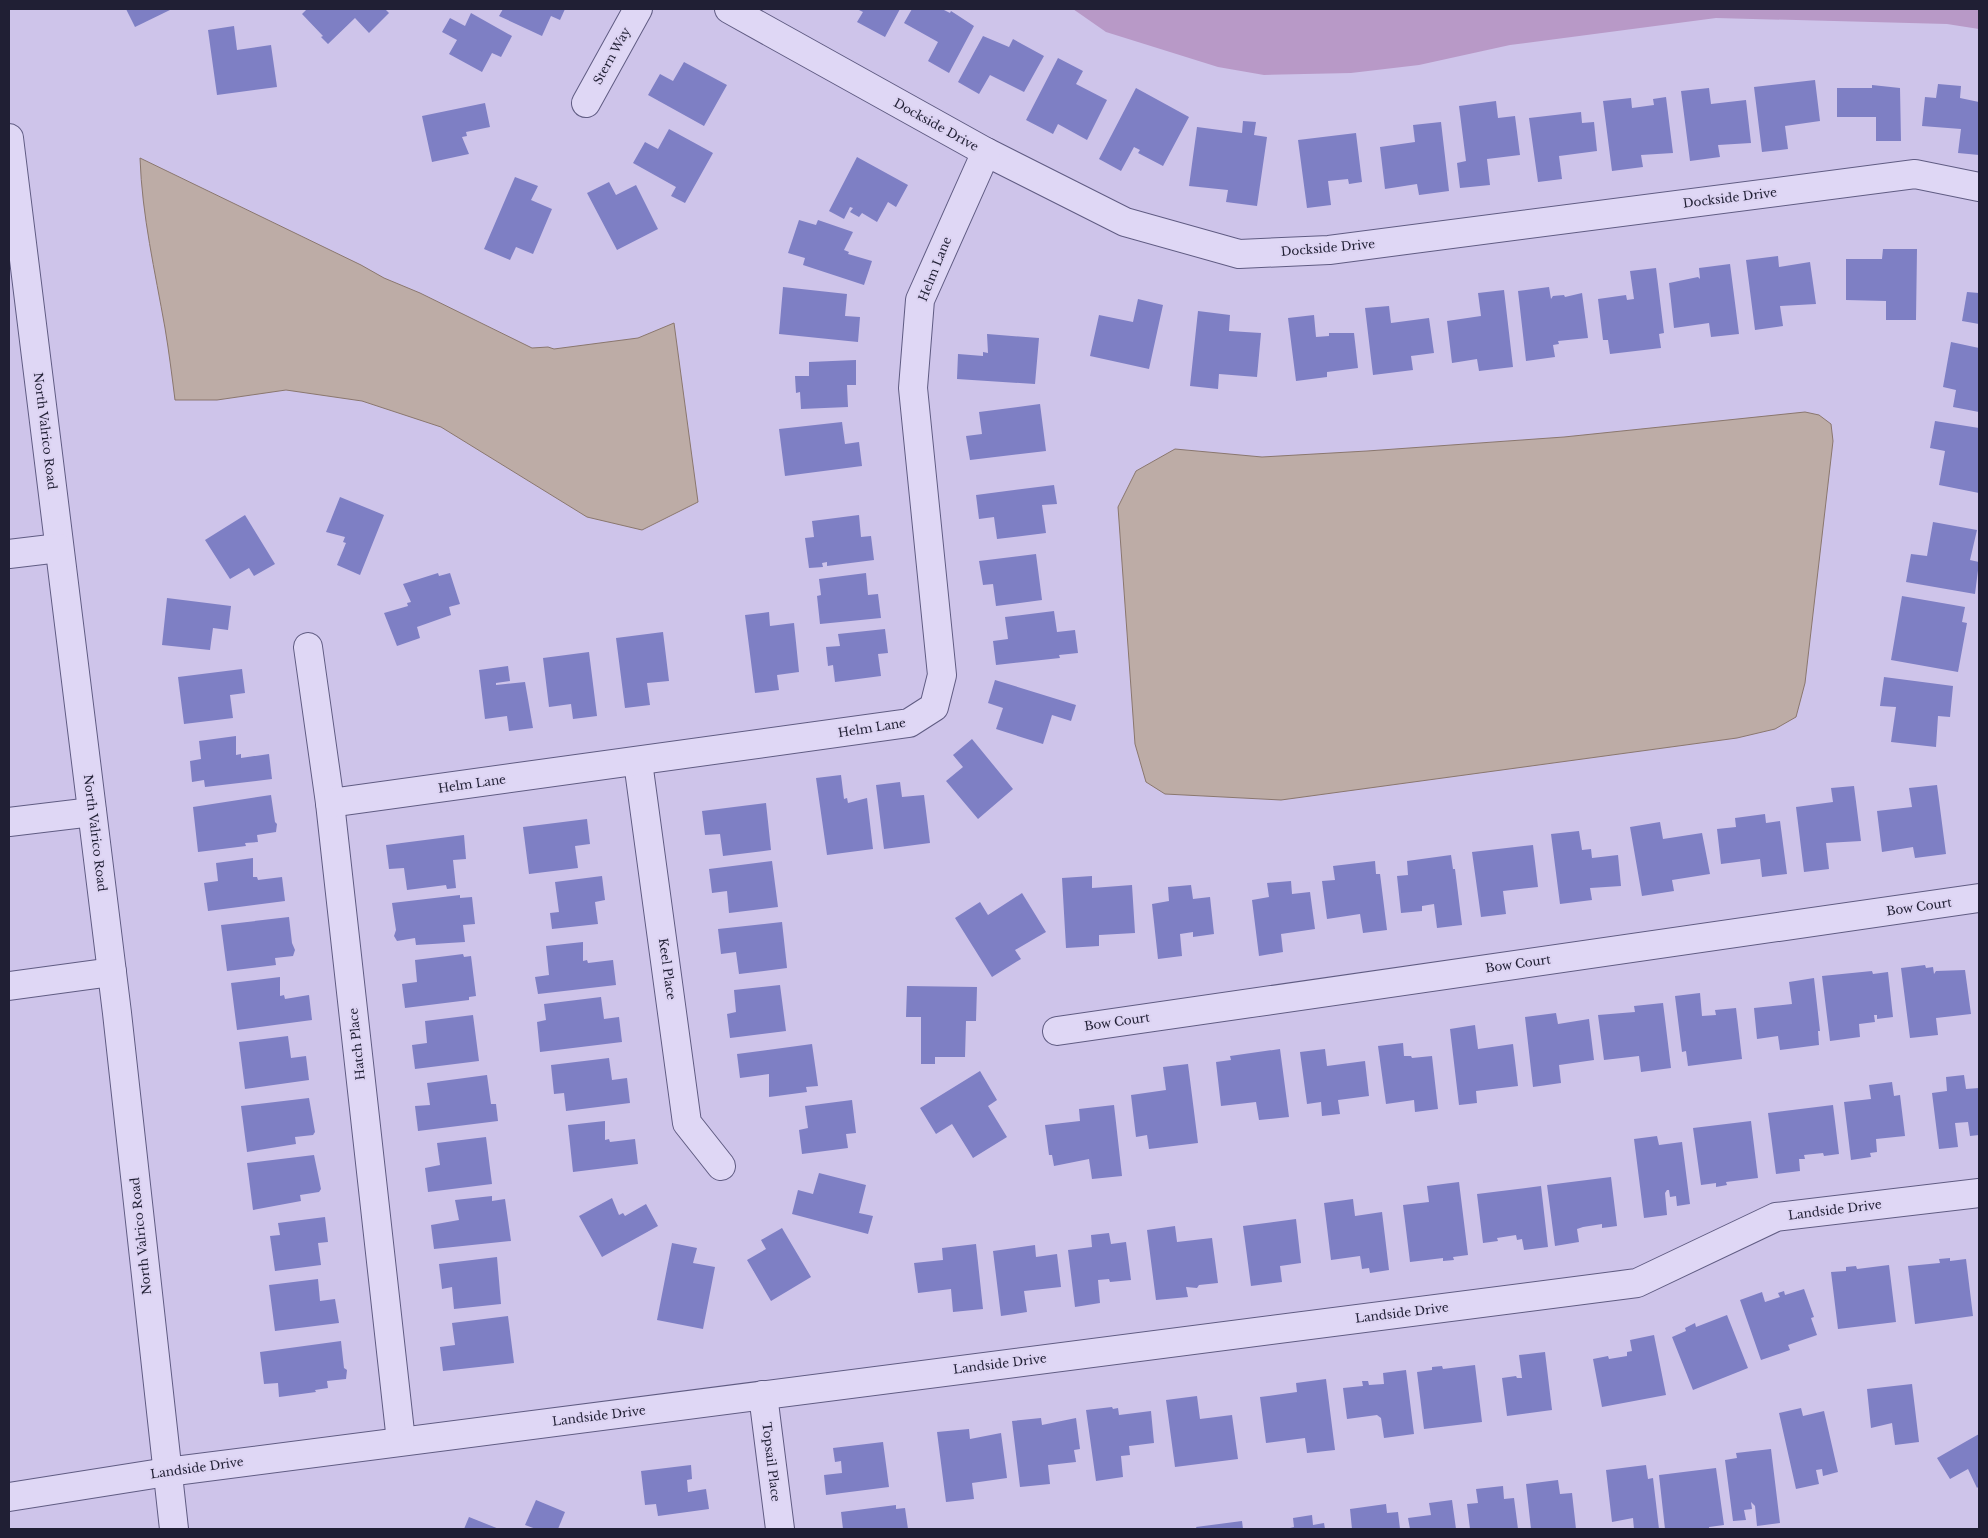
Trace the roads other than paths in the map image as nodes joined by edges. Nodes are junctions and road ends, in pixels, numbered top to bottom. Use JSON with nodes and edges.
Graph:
{"nodes":[{"id":1,"x":638,"y":9,"type":"edge"},
{"id":2,"x":729,"y":9,"type":"edge"},
{"id":3,"x":586,"y":103,"type":"dead end"},
{"id":4,"x":9,"y":138,"type":"edge"},
{"id":5,"x":986,"y":152,"type":"junction"},
{"id":6,"x":1979,"y":187,"type":"edge"},
{"id":7,"x":59,"y":548,"type":"junction"},
{"id":8,"x":9,"y":554,"type":"edge"},
{"id":9,"x":308,"y":647,"type":"dead end"},
{"id":10,"x":638,"y":762,"type":"junction"},
{"id":11,"x":330,"y":803,"type":"junction"},
{"id":12,"x":92,"y":812,"type":"junction"},
{"id":13,"x":9,"y":822,"type":"edge"},
{"id":14,"x":1979,"y":898,"type":"edge"},
{"id":15,"x":112,"y":972,"type":"junction"},
{"id":16,"x":9,"y":986,"type":"edge"},
{"id":17,"x":1057,"y":1030,"type":"dead end"},
{"id":18,"x":721,"y":1166,"type":"dead end"},
{"id":19,"x":1979,"y":1193,"type":"edge"},
{"id":20,"x":763,"y":1395,"type":"junction"},
{"id":21,"x":401,"y":1441,"type":"junction"},
{"id":22,"x":167,"y":1472,"type":"junction"},
{"id":23,"x":9,"y":1497,"type":"edge"},
{"id":24,"x":174,"y":1529,"type":"edge"},
{"id":25,"x":780,"y":1529,"type":"edge"}],
"edges":[{"from":1,"to":3,"type":"street","name":"Stern Way"},
{"from":2,"to":5,"type":"street","name":"Dockside Drive"},
{"from":4,"to":7,"type":"street","name":"North Valrico Road"},
{"from":5,"to":6,"type":"street","name":"Dockside Drive"},
{"from":5,"to":10,"type":"street","name":"Helm Lane"},
{"from":7,"to":8,"type":"street"},
{"from":7,"to":12,"type":"street","name":"North Valrico Road"},
{"from":9,"to":11,"type":"street","name":"Hatch Place"},
{"from":10,"to":11,"type":"street","name":"Helm Lane"},
{"from":10,"to":18,"type":"street","name":"Keel Place"},
{"from":11,"to":21,"type":"street","name":"Hatch Place"},
{"from":12,"to":13,"type":"street"},
{"from":12,"to":15,"type":"street","name":"North Valrico Road"},
{"from":14,"to":17,"type":"street","name":"Bow Court"},
{"from":15,"to":16,"type":"street"},
{"from":15,"to":22,"type":"street","name":"North Valrico Road"},
{"from":19,"to":20,"type":"street","name":"Landside Drive"},
{"from":20,"to":21,"type":"street","name":"Landside Drive"},
{"from":20,"to":25,"type":"street","name":"Topsail Place"},
{"from":21,"to":22,"type":"street","name":"Landside Drive"},
{"from":22,"to":23,"type":"street","name":"Landside Drive"},
{"from":22,"to":24,"type":"street","name":"North Valrico Road"}]}
